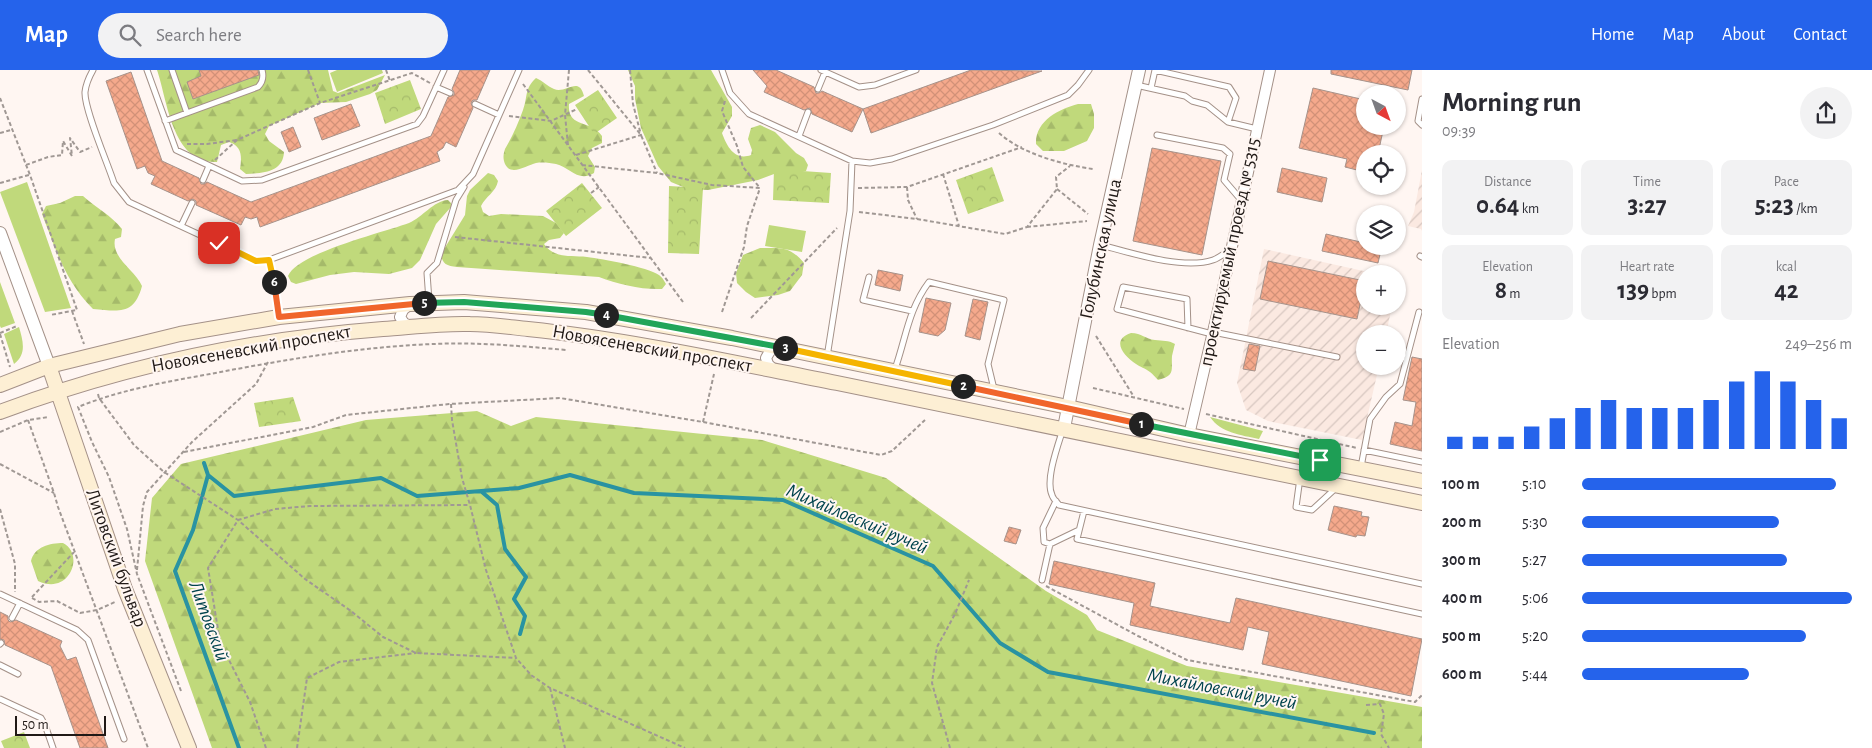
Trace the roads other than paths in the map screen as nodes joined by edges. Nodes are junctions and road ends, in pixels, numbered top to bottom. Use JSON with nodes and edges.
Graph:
{"nodes":[{"id":1,"x":94,"y":70,"type":"edge"},
{"id":2,"x":147,"y":70,"type":"edge"},
{"id":3,"x":172,"y":70,"type":"edge"},
{"id":4,"x":262,"y":70,"type":"edge"},
{"id":5,"x":444,"y":70,"type":"edge"},
{"id":6,"x":722,"y":70,"type":"edge"},
{"id":7,"x":916,"y":70,"type":"edge"},
{"id":8,"x":1089,"y":70,"type":"edge"},
{"id":9,"x":1139,"y":70,"type":"edge"},
{"id":10,"x":1270,"y":70,"type":"edge"},
{"id":11,"x":823,"y":71,"type":"edge"},
{"id":12,"x":518,"y":72,"type":"edge"},
{"id":13,"x":1136,"y":84,"type":"junction"},
{"id":14,"x":436,"y":87,"type":"junction"},
{"id":15,"x":1151,"y":88,"type":"junction"},
{"id":16,"x":818,"y":89,"type":"dead end"},
{"id":17,"x":450,"y":93,"type":"dead end"},
{"id":18,"x":1422,"y":99,"type":"edge"},
{"id":19,"x":475,"y":104,"type":"dead end"},
{"id":20,"x":187,"y":112,"type":"junction"},
{"id":21,"x":808,"y":112,"type":"dead end"},
{"id":22,"x":499,"y":115,"type":"junction"},
{"id":23,"x":165,"y":121,"type":"junction"},
{"id":24,"x":1228,"y":122,"type":"junction"},
{"id":25,"x":1422,"y":125,"type":"edge"},
{"id":26,"x":1257,"y":129,"type":"junction"},
{"id":27,"x":1157,"y":135,"type":"dead end"},
{"id":28,"x":799,"y":136,"type":"junction"},
{"id":29,"x":852,"y":161,"type":"junction"},
{"id":30,"x":209,"y":166,"type":"junction"},
{"id":31,"x":203,"y":180,"type":"dead end"},
{"id":32,"x":466,"y":182,"type":"junction"},
{"id":33,"x":1242,"y":201,"type":"junction"},
{"id":34,"x":192,"y":203,"type":"dead end"},
{"id":35,"x":181,"y":226,"type":"junction"},
{"id":36,"x":0,"y":233,"type":"edge"},
{"id":37,"x":1100,"y":245,"type":"junction"},
{"id":38,"x":1232,"y":250,"type":"junction"},
{"id":39,"x":269,"y":260,"type":"junction"},
{"id":40,"x":869,"y":276,"type":"dead end"},
{"id":41,"x":429,"y":303,"type":"junction"},
{"id":42,"x":410,"y":304,"type":"junction"},
{"id":43,"x":385,"y":306,"type":"junction"},
{"id":44,"x":912,"y":311,"type":"junction"},
{"id":45,"x":1420,"y":312,"type":"dead end"},
{"id":46,"x":279,"y":317,"type":"junction"},
{"id":47,"x":412,"y":327,"type":"junction"},
{"id":48,"x":1188,"y":328,"type":"junction"},
{"id":49,"x":386,"y":329,"type":"junction"},
{"id":50,"x":1212,"y":333,"type":"junction"},
{"id":51,"x":778,"y":347,"type":"junction"},
{"id":52,"x":827,"y":357,"type":"junction"},
{"id":53,"x":1337,"y":357,"type":"dead end"},
{"id":54,"x":49,"y":366,"type":"junction"},
{"id":55,"x":774,"y":370,"type":"junction"},
{"id":56,"x":894,"y":372,"type":"junction"},
{"id":57,"x":0,"y":385,"type":"edge"},
{"id":58,"x":58,"y":391,"type":"junction"},
{"id":59,"x":994,"y":392,"type":"junction"},
{"id":60,"x":1068,"y":408,"type":"junction"},
{"id":61,"x":0,"y":412,"type":"edge"},
{"id":62,"x":1064,"y":428,"type":"junction"},
{"id":63,"x":1189,"y":435,"type":"junction"},
{"id":64,"x":1364,"y":450,"type":"junction"},
{"id":65,"x":1422,"y":462,"type":"edge"},
{"id":66,"x":1360,"y":468,"type":"junction"},
{"id":67,"x":1300,"y":478,"type":"junction"},
{"id":68,"x":1422,"y":481,"type":"edge"},
{"id":69,"x":1339,"y":486,"type":"junction"},
{"id":70,"x":1056,"y":501,"type":"junction"},
{"id":71,"x":1422,"y":503,"type":"edge"},
{"id":72,"x":1084,"y":511,"type":"junction"},
{"id":73,"x":1079,"y":530,"type":"junction"},
{"id":74,"x":1050,"y":544,"type":"junction"},
{"id":75,"x":1042,"y":580,"type":"road end"},
{"id":76,"x":1422,"y":584,"type":"edge"},
{"id":77,"x":0,"y":594,"type":"edge"},
{"id":78,"x":20,"y":603,"type":"junction"},
{"id":79,"x":1422,"y":614,"type":"edge"},
{"id":80,"x":12,"y":618,"type":"dead end"},
{"id":81,"x":0,"y":665,"type":"edge"},
{"id":82,"x":18,"y":674,"type":"dead end"},
{"id":83,"x":0,"y":698,"type":"edge"},
{"id":84,"x":124,"y":739,"type":"dead end"},
{"id":85,"x":53,"y":748,"type":"edge"},
{"id":86,"x":189,"y":748,"type":"edge"}],
"edges":[{"from":1,"to":35,"type":"lane"},
{"from":2,"to":23,"type":"lane"},
{"from":3,"to":20,"type":"lane"},
{"from":4,"to":20,"type":"lane"},
{"from":5,"to":14,"type":"lane"},
{"from":6,"to":28,"type":"lane"},
{"from":7,"to":11,"type":"lane"},
{"from":8,"to":29,"type":"lane"},
{"from":9,"to":13,"type":"street","name":"Голубинская улица"},
{"from":10,"to":26,"type":"street","name":"проектируемый проезд № 5315"},
{"from":11,"to":16,"type":"lane"},
{"from":12,"to":22,"type":"lane"},
{"from":13,"to":15,"type":"lane"},
{"from":13,"to":37,"type":"street","name":"Голубинская улица"},
{"from":14,"to":17,"type":"lane"},
{"from":14,"to":30,"type":"lane"},
{"from":15,"to":24,"type":"lane"},
{"from":15,"to":24,"type":"lane"},
{"from":18,"to":25,"type":"lane"},
{"from":19,"to":22,"type":"lane"},
{"from":20,"to":23,"type":"lane"},
{"from":21,"to":28,"type":"lane"},
{"from":22,"to":32,"type":"lane"},
{"from":23,"to":30,"type":"lane"},
{"from":24,"to":26,"type":"lane"},
{"from":26,"to":33,"type":"street","name":"проектируемый проезд № 5315"},
{"from":27,"to":33,"type":"lane"},
{"from":28,"to":29,"type":"lane"},
{"from":29,"to":52,"type":"lane"},
{"from":30,"to":31,"type":"lane"},
{"from":32,"to":39,"type":"lane"},
{"from":32,"to":41,"type":"lane"},
{"from":33,"to":38,"type":"street","name":"проектируемый проезд № 5315"},
{"from":34,"to":35,"type":"lane"},
{"from":35,"to":39,"type":"lane"},
{"from":36,"to":54,"type":"street"},
{"from":37,"to":38,"type":"lane"},
{"from":37,"to":60,"type":"street","name":"Голубинская улица"},
{"from":38,"to":50,"type":"street","name":"проектируемый проезд № 5315"},
{"from":39,"to":46,"type":"lane"},
{"from":40,"to":44,"type":"lane"},
{"from":41,"to":42,"type":"main road","name":"Новоясеневский проспект"},
{"from":41,"to":51,"type":"main road","name":"Новоясеневский проспект"},
{"from":42,"to":43,"type":"main road","name":"Новоясеневский проспект"},
{"from":42,"to":47,"type":"street"},
{"from":43,"to":46,"type":"main road","name":"Новоясеневский проспект"},
{"from":43,"to":49,"type":"street"},
{"from":44,"to":56,"type":"lane"},
{"from":44,"to":59,"type":"lane"},
{"from":45,"to":64,"type":"lane"},
{"from":46,"to":54,"type":"main road","name":"Новоясеневский проспект"},
{"from":47,"to":49,"type":"main road","name":"Новоясеневский проспект"},
{"from":47,"to":55,"type":"main road","name":"Новоясеневский проспект"},
{"from":48,"to":48,"type":"lane"},
{"from":48,"to":50,"type":"lane"},
{"from":49,"to":58,"type":"main road","name":"Новоясеневский проспект"},
{"from":50,"to":53,"type":"lane"},
{"from":50,"to":63,"type":"street","name":"проектируемый проезд № 5315"},
{"from":51,"to":52,"type":"main road","name":"Новоясеневский проспект"},
{"from":51,"to":55,"type":"street"},
{"from":52,"to":56,"type":"main road","name":"Новоясеневский проспект"},
{"from":54,"to":57,"type":"main road","name":"Новоясеневский проспект"},
{"from":54,"to":58,"type":"main road","name":"Литовский бульвар"},
{"from":55,"to":62,"type":"main road","name":"Новоясеневский проспект"},
{"from":56,"to":59,"type":"main road","name":"Новоясеневский проспект"},
{"from":58,"to":61,"type":"main road","name":"Новоясеневский проспект"},
{"from":58,"to":86,"type":"main road","name":"Литовский бульвар"},
{"from":59,"to":60,"type":"main road","name":"Новоясеневский проспект"},
{"from":60,"to":62,"type":"street","name":"Голубинская улица"},
{"from":60,"to":63,"type":"main road","name":"Новоясеневский проспект"},
{"from":62,"to":67,"type":"main road","name":"Новоясеневский проспект"},
{"from":62,"to":70,"type":"lane"},
{"from":63,"to":66,"type":"main road","name":"Новоясеневский проспект"},
{"from":64,"to":65,"type":"lane"},
{"from":64,"to":66,"type":"lane"},
{"from":66,"to":68,"type":"main road","name":"Новоясеневский проспект"},
{"from":67,"to":69,"type":"main road","name":"Новоясеневский проспект"},
{"from":67,"to":69,"type":"lane"},
{"from":69,"to":71,"type":"main road","name":"Новоясеневский проспект"},
{"from":70,"to":72,"type":"lane"},
{"from":70,"to":74,"type":"lane"},
{"from":72,"to":73,"type":"lane"},
{"from":72,"to":76,"type":"lane"},
{"from":73,"to":74,"type":"lane"},
{"from":73,"to":79,"type":"lane"},
{"from":74,"to":75,"type":"lane"},
{"from":77,"to":78,"type":"lane"},
{"from":78,"to":80,"type":"lane"},
{"from":78,"to":84,"type":"lane"},
{"from":81,"to":82,"type":"lane"},
{"from":83,"to":85,"type":"lane"}]}
